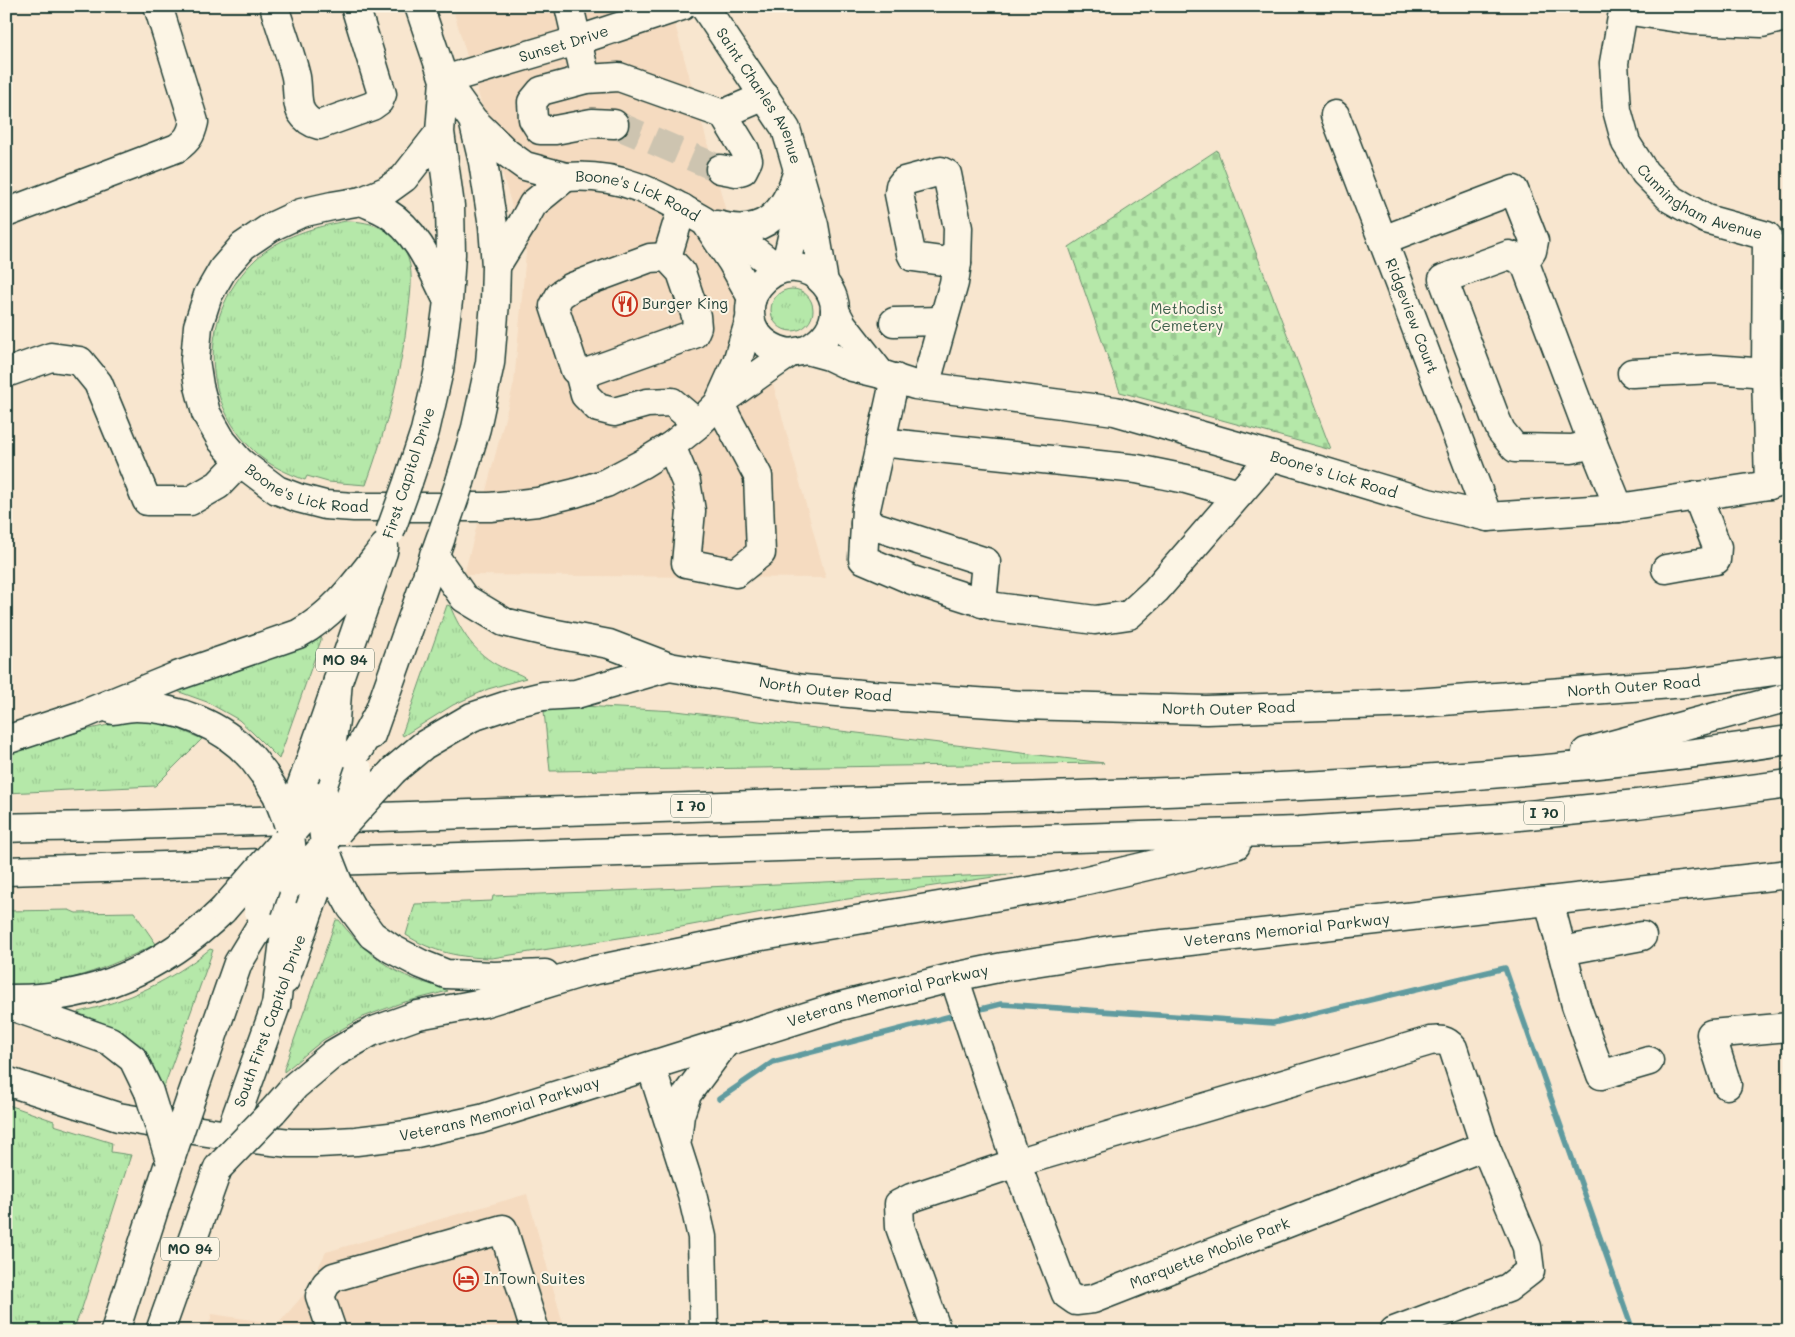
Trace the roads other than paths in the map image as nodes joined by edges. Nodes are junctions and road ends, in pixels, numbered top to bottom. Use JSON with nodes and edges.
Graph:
{"nodes":[{"id":1,"x":158,"y":6,"type":"edge"},
{"id":2,"x":274,"y":6,"type":"edge"},
{"id":3,"x":355,"y":6,"type":"edge"},
{"id":4,"x":419,"y":6,"type":"edge"},
{"id":5,"x":569,"y":6,"type":"edge"},
{"id":6,"x":682,"y":6,"type":"edge"},
{"id":7,"x":704,"y":6,"type":"edge"},
{"id":8,"x":1624,"y":8,"type":"edge"},
{"id":9,"x":1789,"y":16,"type":"edge"},
{"id":10,"x":576,"y":41,"type":"junction"},
{"id":11,"x":586,"y":79,"type":"junction"},
{"id":12,"x":444,"y":80,"type":"junction"},
{"id":13,"x":765,"y":96,"type":"junction"},
{"id":14,"x":723,"y":114,"type":"junction"},
{"id":15,"x":1335,"y":115,"type":"dead end"},
{"id":16,"x":474,"y":120,"type":"junction"},
{"id":17,"x":614,"y":124,"type":"tunnel mouth"},
{"id":18,"x":440,"y":132,"type":"junction"},
{"id":19,"x":720,"y":169,"type":"tunnel mouth"},
{"id":20,"x":566,"y":177,"type":"junction"},
{"id":21,"x":801,"y":180,"type":"junction"},
{"id":22,"x":362,"y":201,"type":"junction"},
{"id":23,"x":682,"y":208,"type":"junction"},
{"id":24,"x":6,"y":214,"type":"edge"},
{"id":25,"x":706,"y":222,"type":"junction"},
{"id":26,"x":1778,"y":234,"type":"edge"},
{"id":27,"x":1383,"y":240,"type":"junction"},
{"id":28,"x":667,"y":257,"type":"junction"},
{"id":29,"x":957,"y":263,"type":"junction"},
{"id":30,"x":1524,"y":263,"type":"junction"},
{"id":31,"x":496,"y":266,"type":"junction"},
{"id":32,"x":781,"y":268,"type":"junction"},
{"id":33,"x":1443,"y":279,"type":"junction"},
{"id":34,"x":824,"y":282,"type":"junction"},
{"id":35,"x":1401,"y":288,"type":"junction"},
{"id":36,"x":448,"y":301,"type":"junction"},
{"id":37,"x":751,"y":309,"type":"junction"},
{"id":38,"x":835,"y":311,"type":"junction"},
{"id":39,"x":942,"y":321,"type":"junction"},
{"id":40,"x":894,"y":322,"type":"dead end"},
{"id":41,"x":798,"y":352,"type":"junction"},
{"id":42,"x":579,"y":372,"type":"junction"},
{"id":43,"x":6,"y":373,"type":"edge"},
{"id":44,"x":1632,"y":373,"type":"dead end"},
{"id":45,"x":1766,"y":373,"type":"junction"},
{"id":46,"x":888,"y":376,"type":"junction"},
{"id":47,"x":925,"y":386,"type":"junction"},
{"id":48,"x":719,"y":404,"type":"junction"},
{"id":49,"x":698,"y":424,"type":"junction"},
{"id":50,"x":880,"y":442,"type":"junction"},
{"id":51,"x":1593,"y":444,"type":"junction"},
{"id":52,"x":671,"y":446,"type":"junction"},
{"id":53,"x":1272,"y":456,"type":"junction"},
{"id":54,"x":240,"y":462,"type":"junction"},
{"id":55,"x":1779,"y":482,"type":"edge"},
{"id":56,"x":1239,"y":494,"type":"junction"},
{"id":57,"x":1697,"y":496,"type":"junction"},
{"id":58,"x":1619,"y":508,"type":"junction"},
{"id":59,"x":866,"y":516,"type":"junction"},
{"id":60,"x":1488,"y":517,"type":"junction"},
{"id":61,"x":387,"y":540,"type":"junction"},
{"id":62,"x":439,"y":543,"type":"junction"},
{"id":63,"x":1666,"y":569,"type":"dead end"},
{"id":64,"x":982,"y":603,"type":"junction"},
{"id":65,"x":669,"y":667,"type":"junction"},
{"id":66,"x":1789,"y":669,"type":"edge"},
{"id":67,"x":1789,"y":697,"type":"edge"},
{"id":68,"x":82,"y":715,"type":"junction"},
{"id":69,"x":6,"y":740,"type":"edge"},
{"id":70,"x":1789,"y":740,"type":"edge"},
{"id":71,"x":1510,"y":773,"type":"junction"},
{"id":72,"x":332,"y":776,"type":"junction"},
{"id":73,"x":1789,"y":784,"type":"edge"},
{"id":74,"x":6,"y":828,"type":"edge"},
{"id":75,"x":1299,"y":831,"type":"junction"},
{"id":76,"x":286,"y":834,"type":"junction"},
{"id":77,"x":331,"y":844,"type":"junction"},
{"id":78,"x":6,"y":871,"type":"edge"},
{"id":79,"x":1789,"y":874,"type":"edge"},
{"id":80,"x":1549,"y":901,"type":"junction"},
{"id":81,"x":283,"y":904,"type":"junction"},
{"id":82,"x":1642,"y":936,"type":"dead end"},
{"id":83,"x":1562,"y":951,"type":"junction"},
{"id":84,"x":581,"y":973,"type":"junction"},
{"id":85,"x":954,"y":977,"type":"junction"},
{"id":86,"x":6,"y":999,"type":"edge"},
{"id":87,"x":6,"y":1004,"type":"edge"},
{"id":88,"x":1789,"y":1027,"type":"edge"},
{"id":89,"x":725,"y":1042,"type":"junction"},
{"id":90,"x":1649,"y":1061,"type":"dead end"},
{"id":91,"x":651,"y":1066,"type":"junction"},
{"id":92,"x":6,"y":1081,"type":"edge"},
{"id":93,"x":1727,"y":1085,"type":"dead end"},
{"id":94,"x":676,"y":1144,"type":"junction"},
{"id":95,"x":1485,"y":1146,"type":"junction"},
{"id":96,"x":170,"y":1160,"type":"junction"},
{"id":97,"x":1016,"y":1163,"type":"junction"},
{"id":98,"x":218,"y":1168,"type":"junction"},
{"id":99,"x":119,"y":1318,"type":"edge"},
{"id":100,"x":95,"y":1331,"type":"edge"},
{"id":101,"x":160,"y":1331,"type":"edge"},
{"id":102,"x":332,"y":1331,"type":"edge"},
{"id":103,"x":535,"y":1331,"type":"edge"},
{"id":104,"x":704,"y":1331,"type":"edge"},
{"id":105,"x":937,"y":1331,"type":"edge"},
{"id":106,"x":1394,"y":1331,"type":"edge"}],
"edges":[{"from":1,"to":24,"type":"main road"},
{"from":2,"to":3,"type":"main road"},
{"from":4,"to":12,"type":"main road","name":"First Capitol Drive"},
{"from":5,"to":10,"type":"main road"},
{"from":6,"to":10,"type":"main road","name":"Sunset Drive"},
{"from":7,"to":13,"type":"main road","name":"Saint Charles Avenue"},
{"from":8,"to":9,"type":"main road"},
{"from":8,"to":26,"type":"main road","name":"Cunningham Avenue"},
{"from":10,"to":11,"type":"main road"},
{"from":10,"to":12,"type":"main road","name":"Sunset Drive"},
{"from":11,"to":14,"type":"main road"},
{"from":11,"to":17,"type":"main road"},
{"from":12,"to":16,"type":"main road","name":"First Capitol Drive"},
{"from":12,"to":18,"type":"main road","name":"First Capitol Drive"},
{"from":13,"to":14,"type":"main road"},
{"from":13,"to":21,"type":"main road","name":"Saint Charles Avenue"},
{"from":14,"to":19,"type":"main road"},
{"from":15,"to":27,"type":"main road","name":"Ridgeview Court"},
{"from":16,"to":20,"type":"main road","name":"Boone's Lick Road"},
{"from":16,"to":31,"type":"main road","name":"First Capitol Drive"},
{"from":18,"to":22,"type":"main road","name":"Boone's Lick Road"},
{"from":18,"to":36,"type":"main road","name":"First Capitol Drive"},
{"from":20,"to":23,"type":"main road","name":"Boone's Lick Road"},
{"from":20,"to":31,"type":"main road"},
{"from":21,"to":25,"type":"main road"},
{"from":21,"to":32,"type":"main road"},
{"from":21,"to":34,"type":"main road","name":"Saint Charles Avenue"},
{"from":22,"to":36,"type":"main road"},
{"from":22,"to":54,"type":"main road","name":"Boone's Lick Road"},
{"from":23,"to":25,"type":"main road","name":"Boone's Lick Road"},
{"from":23,"to":28,"type":"main road"},
{"from":25,"to":32,"type":"main road","name":"Boone's Lick Road"},
{"from":25,"to":37,"type":"main road","name":"Boone's Lick Road"},
{"from":26,"to":45,"type":"main road","name":"Cunningham Avenue"},
{"from":27,"to":30,"type":"main road"},
{"from":27,"to":35,"type":"main road","name":"Ridgeview Court"},
{"from":28,"to":42,"type":"main road"},
{"from":28,"to":42,"type":"main road"},
{"from":29,"to":29,"type":"main road"},
{"from":29,"to":39,"type":"main road"},
{"from":30,"to":33,"type":"main road"},
{"from":30,"to":51,"type":"main road"},
{"from":31,"to":62,"type":"main road","name":"First Capitol Drive","bridge":true},
{"from":32,"to":34,"type":"main road"},
{"from":32,"to":37,"type":"main road"},
{"from":33,"to":35,"type":"main road"},
{"from":33,"to":51,"type":"main road"},
{"from":34,"to":38,"type":"main road"},
{"from":35,"to":60,"type":"main road","name":"Ridgeview Court"},
{"from":36,"to":61,"type":"main road","name":"First Capitol Drive","bridge":true},
{"from":37,"to":41,"type":"main road"},
{"from":37,"to":48,"type":"main road","name":"Boone's Lick Road"},
{"from":38,"to":41,"type":"main road"},
{"from":38,"to":46,"type":"main road"},
{"from":39,"to":40,"type":"main road"},
{"from":39,"to":47,"type":"main road"},
{"from":41,"to":46,"type":"main road","name":"Boone's Lick Road"},
{"from":41,"to":48,"type":"main road","name":"Boone's Lick Road"},
{"from":42,"to":49,"type":"main road"},
{"from":43,"to":54,"type":"main road"},
{"from":44,"to":45,"type":"main road"},
{"from":45,"to":55,"type":"main road","name":"Cunningham Avenue"},
{"from":46,"to":47,"type":"main road","name":"Boone's Lick Road"},
{"from":46,"to":50,"type":"main road"},
{"from":47,"to":53,"type":"main road","name":"Boone's Lick Road"},
{"from":48,"to":49,"type":"main road","name":"Boone's Lick Road"},
{"from":48,"to":52,"type":"main road"},
{"from":49,"to":52,"type":"main road","name":"Boone's Lick Road"},
{"from":50,"to":56,"type":"main road"},
{"from":50,"to":59,"type":"main road"},
{"from":51,"to":58,"type":"main road"},
{"from":52,"to":54,"type":"main road","name":"Boone's Lick Road"},
{"from":53,"to":56,"type":"main road"},
{"from":53,"to":60,"type":"main road","name":"Boone's Lick Road"},
{"from":55,"to":57,"type":"main road","name":"Boone's Lick Road"},
{"from":56,"to":64,"type":"main road"},
{"from":57,"to":58,"type":"main road","name":"Boone's Lick Road"},
{"from":57,"to":63,"type":"main road"},
{"from":58,"to":60,"type":"main road","name":"Boone's Lick Road"},
{"from":59,"to":64,"type":"main road"},
{"from":59,"to":64,"type":"main road"},
{"from":61,"to":68,"type":"main road"},
{"from":61,"to":72,"type":"main road","name":"First Capitol Drive","number":"MO 94"},
{"from":62,"to":65,"type":"main road"},
{"from":62,"to":72,"type":"main road","name":"First Capitol Drive","number":"MO 94"},
{"from":65,"to":66,"type":"main road","name":"North Outer Road"},
{"from":65,"to":77,"type":"main road","bridge":true},
{"from":67,"to":71,"type":"main road"},
{"from":68,"to":69,"type":"main road"},
{"from":68,"to":76,"type":"main road","bridge":true},
{"from":70,"to":71,"type":"main road","number":"I 70"},
{"from":71,"to":74,"type":"main road","number":"I 70"},
{"from":72,"to":76,"type":"main road","bridge":true},
{"from":72,"to":77,"type":"main road","number":"MO 94","bridge":true},
{"from":72,"to":77,"type":"main road","bridge":true},
{"from":73,"to":75,"type":"main road","number":"I 70"},
{"from":75,"to":78,"type":"main road","number":"I 70"},
{"from":75,"to":84,"type":"main road"},
{"from":76,"to":81,"type":"main road","name":"South First Capitol Drive","number":"MO 94","bridge":true},
{"from":76,"to":81,"type":"main road","bridge":true},
{"from":76,"to":86,"type":"main road","bridge":true},
{"from":77,"to":81,"type":"main road","bridge":true},
{"from":77,"to":84,"type":"main road","bridge":true},
{"from":79,"to":80,"type":"main road","name":"Veterans Memorial Parkway"},
{"from":80,"to":83,"type":"main road"},
{"from":80,"to":85,"type":"main road","name":"Veterans Memorial Parkway"},
{"from":81,"to":96,"type":"main road","name":"South First Capitol Drive","number":"MO 94","bridge":true},
{"from":81,"to":98,"type":"main road","name":"South First Capitol Drive","number":"MO 94"},
{"from":82,"to":83,"type":"main road"},
{"from":83,"to":90,"type":"main road"},
{"from":84,"to":98,"type":"main road","bridge":true},
{"from":85,"to":89,"type":"main road","name":"Veterans Memorial Parkway"},
{"from":85,"to":97,"type":"main road","name":"Marquette Mobile Park"},
{"from":87,"to":96,"type":"main road","bridge":true},
{"from":88,"to":93,"type":"main road"},
{"from":89,"to":91,"type":"main road","name":"Veterans Memorial Parkway"},
{"from":89,"to":94,"type":"main road"},
{"from":91,"to":92,"type":"main road","name":"Veterans Memorial Parkway"},
{"from":91,"to":94,"type":"main road"},
{"from":94,"to":104,"type":"main road"},
{"from":95,"to":97,"type":"main road"},
{"from":95,"to":97,"type":"main road","name":"Marquette Mobile Park"},
{"from":95,"to":106,"type":"main road"},
{"from":96,"to":99,"type":"main road","name":"South First Capitol Drive","number":"MO 94"},
{"from":97,"to":105,"type":"main road"},
{"from":98,"to":101,"type":"main road","name":"South First Capitol Drive","number":"MO 94"},
{"from":99,"to":100,"type":"main road"},
{"from":102,"to":103,"type":"main road"}]}
